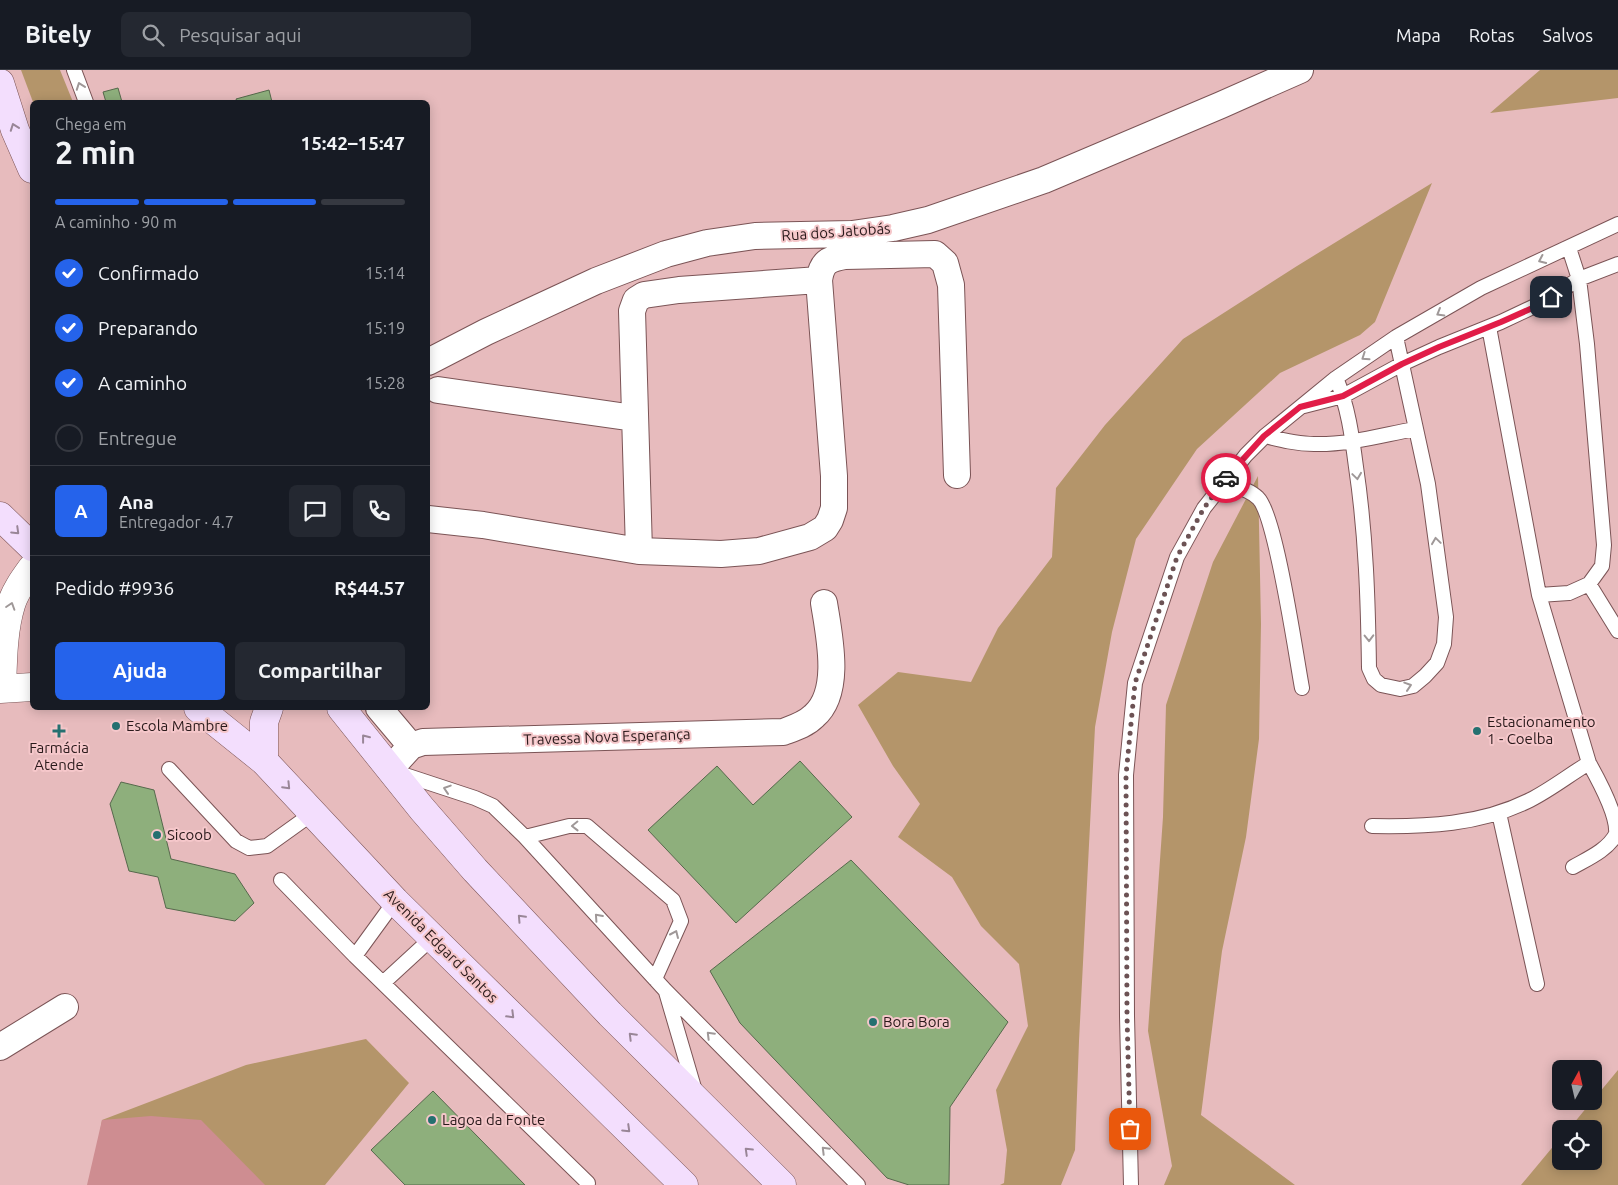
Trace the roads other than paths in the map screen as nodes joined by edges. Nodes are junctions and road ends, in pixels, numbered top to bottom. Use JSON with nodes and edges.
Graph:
{"nodes":[{"id":1,"x":74,"y":70,"type":"edge"},
{"id":2,"x":1300,"y":70,"type":"edge"},
{"id":3,"x":0,"y":83,"type":"edge"},
{"id":4,"x":85,"y":100,"type":"edge"},
{"id":5,"x":30,"y":164,"type":"edge"},
{"id":6,"x":1618,"y":224,"type":"edge"},
{"id":7,"x":1569,"y":248,"type":"junction"},
{"id":8,"x":1618,"y":264,"type":"edge"},
{"id":9,"x":1579,"y":279,"type":"junction"},
{"id":10,"x":819,"y":280,"type":"junction"},
{"id":11,"x":1489,"y":328,"type":"junction"},
{"id":12,"x":1396,"y":337,"type":"junction"},
{"id":13,"x":430,"y":361,"type":"edge"},
{"id":14,"x":1402,"y":364,"type":"junction"},
{"id":15,"x":1336,"y":378,"type":"junction"},
{"id":16,"x":438,"y":390,"type":"dead end"},
{"id":17,"x":1343,"y":396,"type":"junction"},
{"id":18,"x":1300,"y":407,"type":"junction"},
{"id":19,"x":634,"y":418,"type":"junction"},
{"id":20,"x":1415,"y":429,"type":"junction"},
{"id":21,"x":1264,"y":436,"type":"junction"},
{"id":22,"x":1352,"y":440,"type":"junction"},
{"id":23,"x":957,"y":475,"type":"dead end"},
{"id":24,"x":1223,"y":482,"type":"junction"},
{"id":25,"x":0,"y":516,"type":"edge"},
{"id":26,"x":430,"y":519,"type":"edge"},
{"id":27,"x":30,"y":545,"type":"edge"},
{"id":28,"x":639,"y":551,"type":"junction"},
{"id":29,"x":30,"y":571,"type":"edge"},
{"id":30,"x":1589,"y":584,"type":"junction"},
{"id":31,"x":1539,"y":595,"type":"junction"},
{"id":32,"x":824,"y":603,"type":"dead end"},
{"id":33,"x":1618,"y":631,"type":"edge"},
{"id":34,"x":30,"y":688,"type":"edge"},
{"id":35,"x":1302,"y":688,"type":"dead end"},
{"id":36,"x":1,"y":689,"type":"edge"},
{"id":37,"x":199,"y":710,"type":"edge"},
{"id":38,"x":268,"y":710,"type":"edge"},
{"id":39,"x":343,"y":710,"type":"edge"},
{"id":40,"x":381,"y":710,"type":"edge"},
{"id":41,"x":411,"y":746,"type":"junction"},
{"id":42,"x":264,"y":761,"type":"junction"},
{"id":43,"x":1589,"y":763,"type":"junction"},
{"id":44,"x":169,"y":769,"type":"dead end"},
{"id":45,"x":390,"y":770,"type":"junction"},
{"id":46,"x":313,"y":813,"type":"junction"},
{"id":47,"x":1499,"y":813,"type":"junction"},
{"id":48,"x":1372,"y":826,"type":"dead end"},
{"id":49,"x":525,"y":837,"type":"junction"},
{"id":50,"x":1573,"y":867,"type":"dead end"},
{"id":51,"x":281,"y":880,"type":"dead end"},
{"id":52,"x":396,"y":901,"type":"junction"},
{"id":53,"x":433,"y":937,"type":"junction"},
{"id":54,"x":355,"y":956,"type":"junction"},
{"id":55,"x":655,"y":979,"type":"junction"},
{"id":56,"x":383,"y":983,"type":"junction"},
{"id":57,"x":1537,"y":984,"type":"dead end"},
{"id":58,"x":665,"y":990,"type":"junction"},
{"id":59,"x":65,"y":1007,"type":"dead end"},
{"id":60,"x":0,"y":1047,"type":"edge"},
{"id":61,"x":698,"y":1102,"type":"junction"},
{"id":62,"x":588,"y":1184,"type":"edge"},
{"id":63,"x":684,"y":1185,"type":"edge"},
{"id":64,"x":782,"y":1185,"type":"edge"},
{"id":65,"x":858,"y":1185,"type":"edge"},
{"id":66,"x":1131,"y":1185,"type":"edge"}],
"edges":[{"from":4,"to":1,"type":"lane","one_way":true},
{"from":2,"to":13,"type":"street","name":"Rua dos Jatobás"},
{"from":5,"to":3,"type":"main road","one_way":true},
{"from":6,"to":7,"type":"lane"},
{"from":7,"to":9,"type":"lane"},
{"from":7,"to":12,"type":"lane","one_way":true},
{"from":8,"to":9,"type":"lane"},
{"from":9,"to":11,"type":"lane"},
{"from":9,"to":30,"type":"lane"},
{"from":10,"to":19,"type":"street"},
{"from":10,"to":23,"type":"street"},
{"from":10,"to":28,"type":"street"},
{"from":11,"to":14,"type":"lane"},
{"from":11,"to":31,"type":"lane"},
{"from":12,"to":14,"type":"lane"},
{"from":12,"to":15,"type":"lane","one_way":true},
{"from":14,"to":17,"type":"lane"},
{"from":14,"to":20,"type":"lane"},
{"from":15,"to":17,"type":"lane"},
{"from":15,"to":18,"type":"lane"},
{"from":16,"to":19,"type":"street"},
{"from":17,"to":18,"type":"lane"},
{"from":17,"to":22,"type":"lane"},
{"from":18,"to":21,"type":"lane"},
{"from":19,"to":28,"type":"street"},
{"from":20,"to":22,"type":"lane"},
{"from":22,"to":20,"type":"lane","one_way":true},
{"from":21,"to":22,"type":"lane"},
{"from":21,"to":24,"type":"lane"},
{"from":24,"to":35,"type":"lane"},
{"from":24,"to":66,"type":"lane"},
{"from":25,"to":27,"type":"main road","one_way":true},
{"from":26,"to":28,"type":"street"},
{"from":36,"to":29,"type":"street","one_way":true},
{"from":30,"to":31,"type":"lane"},
{"from":30,"to":33,"type":"lane"},
{"from":31,"to":43,"type":"lane"},
{"from":32,"to":41,"type":"street","name":"Travessa Nova Esperança"},
{"from":34,"to":36,"type":"street"},
{"from":37,"to":42,"type":"main road","name":"Avenida Edgard Santos"},
{"from":38,"to":42,"type":"main road"},
{"from":45,"to":39,"type":"main road","one_way":true},
{"from":40,"to":41,"type":"street"},
{"from":41,"to":45,"type":"street"},
{"from":42,"to":46,"type":"main road","name":"Avenida Edgard Santos","one_way":true},
{"from":43,"to":47,"type":"lane"},
{"from":43,"to":50,"type":"lane"},
{"from":44,"to":46,"type":"lane"},
{"from":49,"to":45,"type":"lane","one_way":true},
{"from":61,"to":45,"type":"main road","one_way":true},
{"from":46,"to":52,"type":"main road","name":"Avenida Edgard Santos"},
{"from":47,"to":48,"type":"lane"},
{"from":47,"to":57,"type":"lane"},
{"from":55,"to":49,"type":"lane","one_way":true},
{"from":55,"to":49,"type":"lane","one_way":true},
{"from":51,"to":54,"type":"lane"},
{"from":52,"to":53,"type":"main road","name":"Avenida Edgard Santos"},
{"from":52,"to":54,"type":"lane"},
{"from":53,"to":56,"type":"lane"},
{"from":53,"to":63,"type":"main road","name":"Avenida Edgard Santos","one_way":true},
{"from":54,"to":56,"type":"lane"},
{"from":55,"to":58,"type":"lane"},
{"from":56,"to":62,"type":"lane"},
{"from":58,"to":61,"type":"lane"},
{"from":65,"to":58,"type":"lane","one_way":true},
{"from":59,"to":60,"type":"street"},
{"from":64,"to":61,"type":"main road","one_way":true}]}
